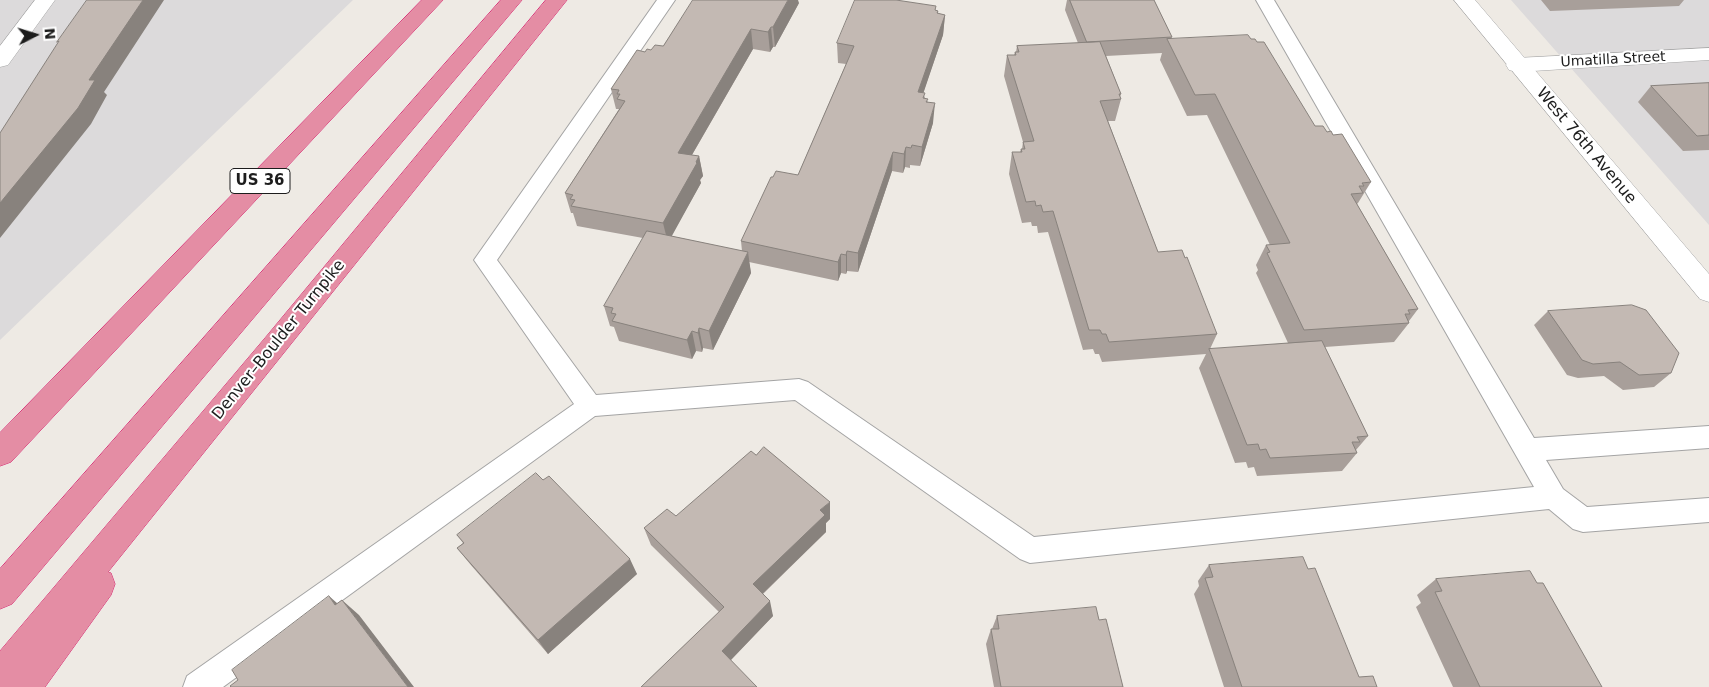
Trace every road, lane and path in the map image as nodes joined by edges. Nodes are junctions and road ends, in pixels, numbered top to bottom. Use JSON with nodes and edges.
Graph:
{"nodes":[{"id":1,"x":45,"y":0,"type":"edge"},
{"id":2,"x":433,"y":0,"type":"edge"},
{"id":3,"x":512,"y":0,"type":"edge"},
{"id":4,"x":557,"y":0,"type":"edge"},
{"id":5,"x":666,"y":0,"type":"edge"},
{"id":6,"x":1265,"y":0,"type":"edge"},
{"id":7,"x":1464,"y":0,"type":"edge"},
{"id":8,"x":1709,"y":54,"type":"edge"},
{"id":9,"x":0,"y":60,"type":"edge"},
{"id":10,"x":1517,"y":65,"type":"junction"},
{"id":11,"x":1709,"y":292,"type":"edge"},
{"id":12,"x":275,"y":346,"type":"junction"},
{"id":13,"x":86,"y":362,"type":"junction"},
{"id":14,"x":590,"y":406,"type":"junction"},
{"id":15,"x":1709,"y":437,"type":"edge"},
{"id":16,"x":0,"y":443,"type":"edge"},
{"id":17,"x":1527,"y":450,"type":"junction"},
{"id":18,"x":0,"y":453,"type":"edge"},
{"id":19,"x":1554,"y":496,"type":"junction"},
{"id":20,"x":1709,"y":510,"type":"edge"},
{"id":21,"x":0,"y":593,"type":"edge"},
{"id":22,"x":0,"y":678,"type":"edge"},
{"id":23,"x":24,"y":687,"type":"edge"},
{"id":24,"x":198,"y":687,"type":"edge"}],
"edges":[{"from":1,"to":9,"type":"street"},
{"from":2,"to":13,"type":"highway","number":"US 36"},
{"from":3,"to":21,"type":"highway"},
{"from":4,"to":12,"type":"highway","name":"Denver–Boulder Turnpike"},
{"from":5,"to":14,"type":"lane"},
{"from":6,"to":17,"type":"lane"},
{"from":7,"to":10,"type":"street","name":"West 76th Avenue"},
{"from":8,"to":10,"type":"street","name":"Umatilla Street"},
{"from":10,"to":11,"type":"street","name":"West 76th Avenue"},
{"from":12,"to":22,"type":"highway","name":"Denver–Boulder Turnpike"},
{"from":12,"to":23,"type":"highway"},
{"from":13,"to":16,"type":"highway"},
{"from":13,"to":18,"type":"highway","number":"US 36"},
{"from":14,"to":19,"type":"lane"},
{"from":14,"to":24,"type":"lane"},
{"from":15,"to":17,"type":"lane"},
{"from":17,"to":19,"type":"lane"},
{"from":19,"to":20,"type":"lane"}]}
